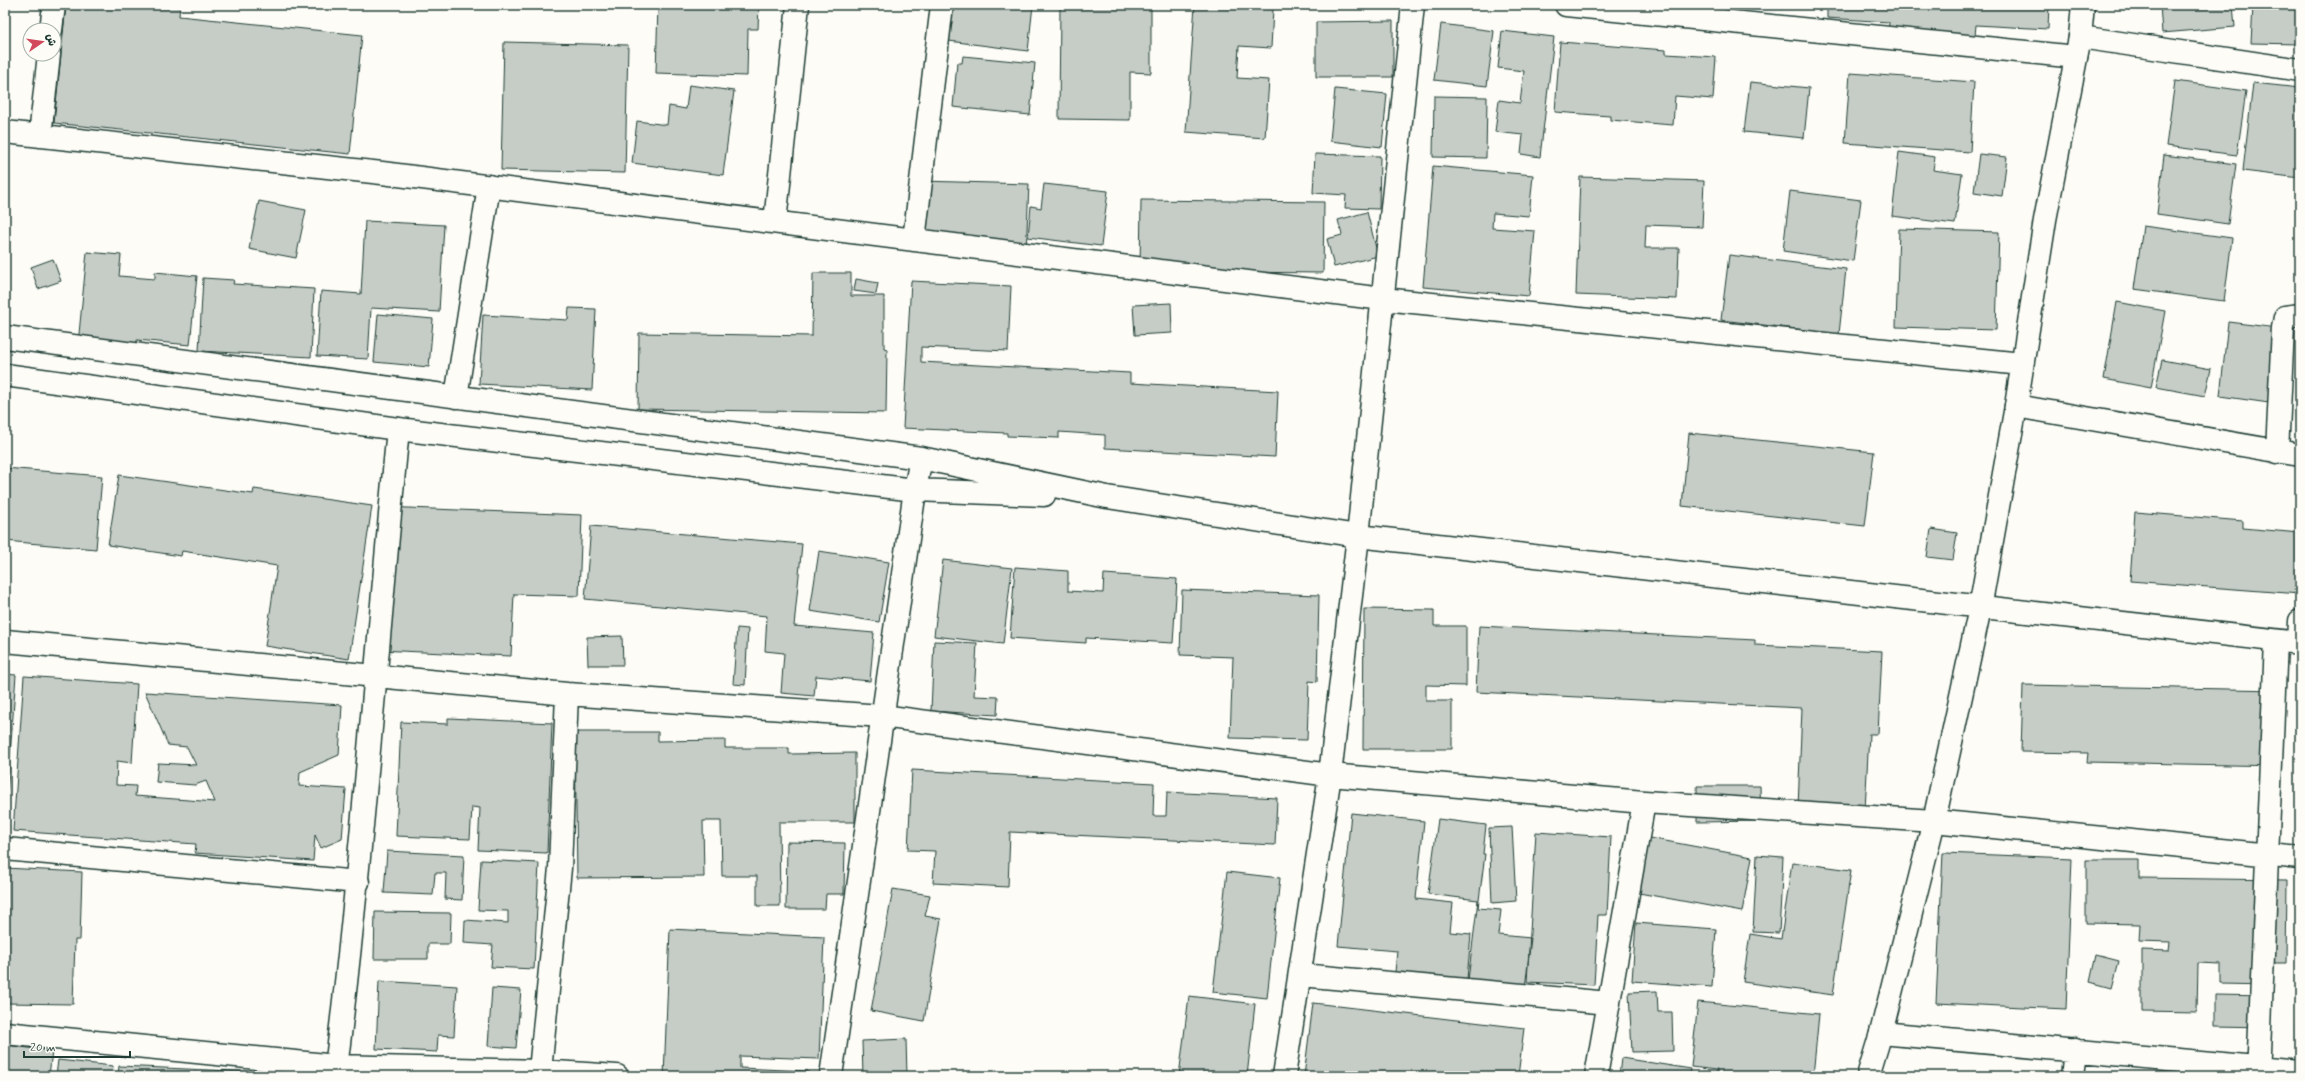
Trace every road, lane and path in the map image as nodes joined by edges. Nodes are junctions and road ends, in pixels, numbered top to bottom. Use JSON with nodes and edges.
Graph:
{"nodes":[{"id":1,"x":54,"y":5,"type":"edge"},
{"id":2,"x":798,"y":5,"type":"edge"},
{"id":3,"x":942,"y":5,"type":"edge"},
{"id":4,"x":1413,"y":5,"type":"edge"},
{"id":5,"x":1566,"y":5,"type":"edge"},
{"id":6,"x":2083,"y":5,"type":"edge"},
{"id":7,"x":52,"y":22,"type":"edge"},
{"id":8,"x":2078,"y":47,"type":"junction"},
{"id":9,"x":48,"y":62,"type":"edge"},
{"id":10,"x":2300,"y":70,"type":"edge"},
{"id":11,"x":5,"y":132,"type":"edge"},
{"id":12,"x":40,"y":136,"type":"junction"},
{"id":13,"x":489,"y":186,"type":"junction"},
{"id":14,"x":775,"y":222,"type":"junction"},
{"id":15,"x":914,"y":240,"type":"junction"},
{"id":16,"x":1382,"y":299,"type":"junction"},
{"id":17,"x":2300,"y":315,"type":"edge"},
{"id":18,"x":5,"y":337,"type":"edge"},
{"id":19,"x":2022,"y":364,"type":"junction"},
{"id":20,"x":5,"y":375,"type":"edge"},
{"id":21,"x":456,"y":396,"type":"junction"},
{"id":22,"x":2016,"y":406,"type":"junction"},
{"id":23,"x":398,"y":429,"type":"junction"},
{"id":24,"x":2277,"y":452,"type":"junction"},
{"id":25,"x":2300,"y":455,"type":"edge"},
{"id":26,"x":921,"y":458,"type":"junction"},
{"id":27,"x":915,"y":490,"type":"junction"},
{"id":28,"x":1107,"y":497,"type":"junction"},
{"id":29,"x":1358,"y":536,"type":"junction"},
{"id":30,"x":1980,"y":608,"type":"junction"},
{"id":31,"x":2300,"y":635,"type":"edge"},
{"id":32,"x":5,"y":641,"type":"edge"},
{"id":33,"x":2276,"y":641,"type":"junction"},
{"id":34,"x":374,"y":676,"type":"junction"},
{"id":35,"x":567,"y":694,"type":"junction"},
{"id":36,"x":882,"y":716,"type":"junction"},
{"id":37,"x":1330,"y":775,"type":"junction"},
{"id":38,"x":1644,"y":802,"type":"junction"},
{"id":39,"x":1934,"y":821,"type":"junction"},
{"id":40,"x":5,"y":849,"type":"edge"},
{"id":41,"x":2266,"y":854,"type":"junction"},
{"id":42,"x":2300,"y":858,"type":"edge"},
{"id":43,"x":358,"y":882,"type":"junction"},
{"id":44,"x":1301,"y":975,"type":"junction"},
{"id":45,"x":1609,"y":1003,"type":"junction"},
{"id":46,"x":5,"y":1033,"type":"edge"},
{"id":47,"x":1881,"y":1034,"type":"junction"},
{"id":48,"x":2075,"y":1050,"type":"junction"},
{"id":49,"x":336,"y":1071,"type":"edge"},
{"id":50,"x":540,"y":1071,"type":"junction"},
{"id":51,"x":2300,"y":1071,"type":"edge"},
{"id":52,"x":2258,"y":1072,"type":"edge"},
{"id":53,"x":617,"y":1076,"type":"edge"},
{"id":54,"x":831,"y":1076,"type":"edge"},
{"id":55,"x":1284,"y":1076,"type":"edge"},
{"id":56,"x":1596,"y":1076,"type":"edge"},
{"id":57,"x":1868,"y":1076,"type":"edge"},
{"id":58,"x":2072,"y":1076,"type":"edge"}],
"edges":[{"from":1,"to":7,"type":"street"},
{"from":2,"to":14,"type":"street"},
{"from":3,"to":15,"type":"street"},
{"from":4,"to":16,"type":"street"},
{"from":5,"to":8,"type":"street"},
{"from":6,"to":8,"type":"street"},
{"from":8,"to":10,"type":"street"},
{"from":8,"to":19,"type":"street"},
{"from":9,"to":12,"type":"street"},
{"from":11,"to":12,"type":"street"},
{"from":12,"to":13,"type":"street"},
{"from":13,"to":14,"type":"street"},
{"from":13,"to":21,"type":"street"},
{"from":14,"to":15,"type":"street"},
{"from":15,"to":16,"type":"street"},
{"from":16,"to":19,"type":"street"},
{"from":16,"to":29,"type":"street"},
{"from":17,"to":24,"type":"street"},
{"from":18,"to":21,"type":"street"},
{"from":19,"to":22,"type":"street"},
{"from":20,"to":23,"type":"street"},
{"from":21,"to":26,"type":"street"},
{"from":22,"to":24,"type":"street"},
{"from":22,"to":30,"type":"street"},
{"from":23,"to":27,"type":"street"},
{"from":23,"to":34,"type":"street"},
{"from":24,"to":25,"type":"street"},
{"from":26,"to":27,"type":"street"},
{"from":26,"to":28,"type":"street"},
{"from":27,"to":28,"type":"street"},
{"from":27,"to":36,"type":"street"},
{"from":28,"to":29,"type":"street"},
{"from":29,"to":30,"type":"street"},
{"from":29,"to":37,"type":"street"},
{"from":30,"to":33,"type":"street"},
{"from":30,"to":39,"type":"street"},
{"from":31,"to":33,"type":"street"},
{"from":32,"to":34,"type":"street"},
{"from":33,"to":41,"type":"street"},
{"from":34,"to":35,"type":"street"},
{"from":34,"to":43,"type":"street"},
{"from":35,"to":36,"type":"street"},
{"from":35,"to":50,"type":"street"},
{"from":36,"to":37,"type":"street"},
{"from":36,"to":54,"type":"street"},
{"from":37,"to":38,"type":"street"},
{"from":37,"to":44,"type":"street"},
{"from":38,"to":39,"type":"street"},
{"from":38,"to":45,"type":"street"},
{"from":39,"to":41,"type":"street"},
{"from":39,"to":47,"type":"street"},
{"from":40,"to":43,"type":"street"},
{"from":41,"to":42,"type":"street"},
{"from":41,"to":52,"type":"street"},
{"from":43,"to":49,"type":"street"},
{"from":44,"to":45,"type":"street"},
{"from":44,"to":55,"type":"street"},
{"from":45,"to":56,"type":"street"},
{"from":46,"to":49,"type":"street"},
{"from":47,"to":48,"type":"street"},
{"from":47,"to":57,"type":"street"},
{"from":48,"to":52,"type":"street"},
{"from":48,"to":58,"type":"street"},
{"from":49,"to":50,"type":"street"},
{"from":50,"to":53,"type":"street"},
{"from":51,"to":52,"type":"street"}]}
